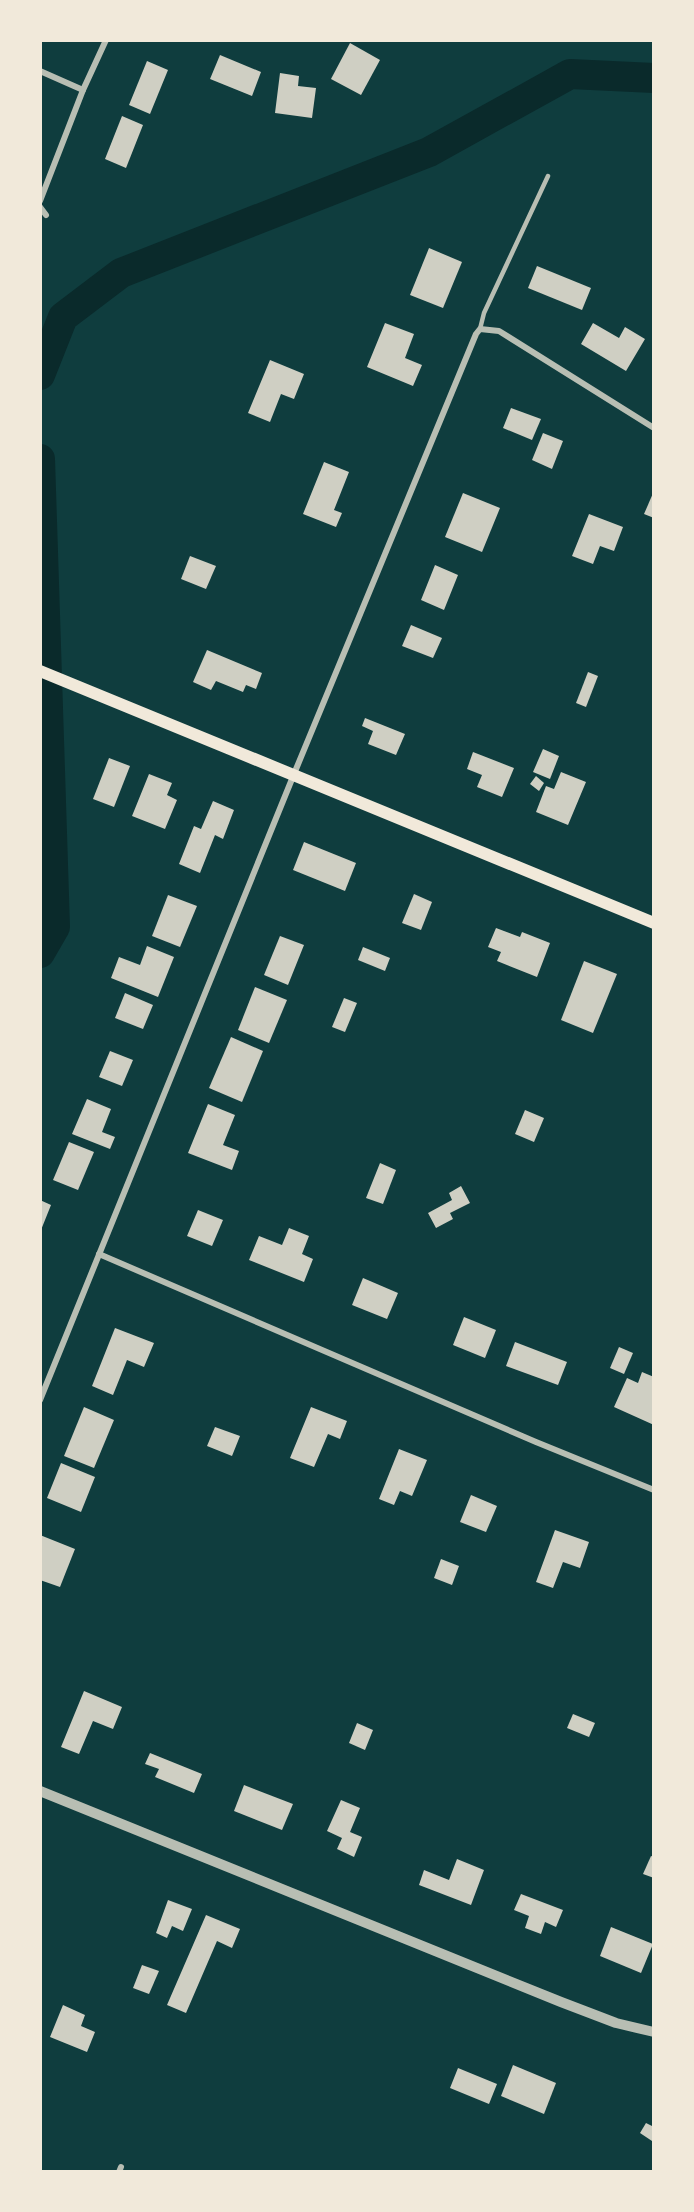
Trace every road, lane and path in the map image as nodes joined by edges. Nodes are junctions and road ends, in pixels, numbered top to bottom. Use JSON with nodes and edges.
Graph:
{"nodes":[{"id":1,"x":106,"y":40,"type":"edge"},
{"id":2,"x":40,"y":71,"type":"edge"},
{"id":3,"x":83,"y":90,"type":"junction"},
{"id":4,"x":548,"y":176,"type":"dead end"},
{"id":5,"x":40,"y":201,"type":"edge"},
{"id":6,"x":40,"y":207,"type":"edge"},
{"id":7,"x":46,"y":215,"type":"dead end"},
{"id":8,"x":480,"y":329,"type":"junction"},
{"id":9,"x":654,"y":428,"type":"edge"},
{"id":10,"x":40,"y":671,"type":"edge"},
{"id":11,"x":294,"y":774,"type":"junction"},
{"id":12,"x":654,"y":923,"type":"edge"},
{"id":13,"x":99,"y":1254,"type":"junction"},
{"id":14,"x":40,"y":1400,"type":"edge"},
{"id":15,"x":654,"y":1490,"type":"edge"},
{"id":16,"x":40,"y":1791,"type":"edge"},
{"id":17,"x":654,"y":2032,"type":"edge"}],
"edges":[{"from":1,"to":3,"type":"street"},
{"from":2,"to":3,"type":"street"},
{"from":3,"to":5,"type":"street"},
{"from":4,"to":8,"type":"lane"},
{"from":6,"to":7,"type":"street"},
{"from":8,"to":9,"type":"street"},
{"from":8,"to":11,"type":"street"},
{"from":10,"to":11,"type":"main road"},
{"from":11,"to":12,"type":"main road"},
{"from":11,"to":13,"type":"street"},
{"from":13,"to":14,"type":"street"},
{"from":13,"to":15,"type":"street"},
{"from":16,"to":17,"type":"street"}]}
